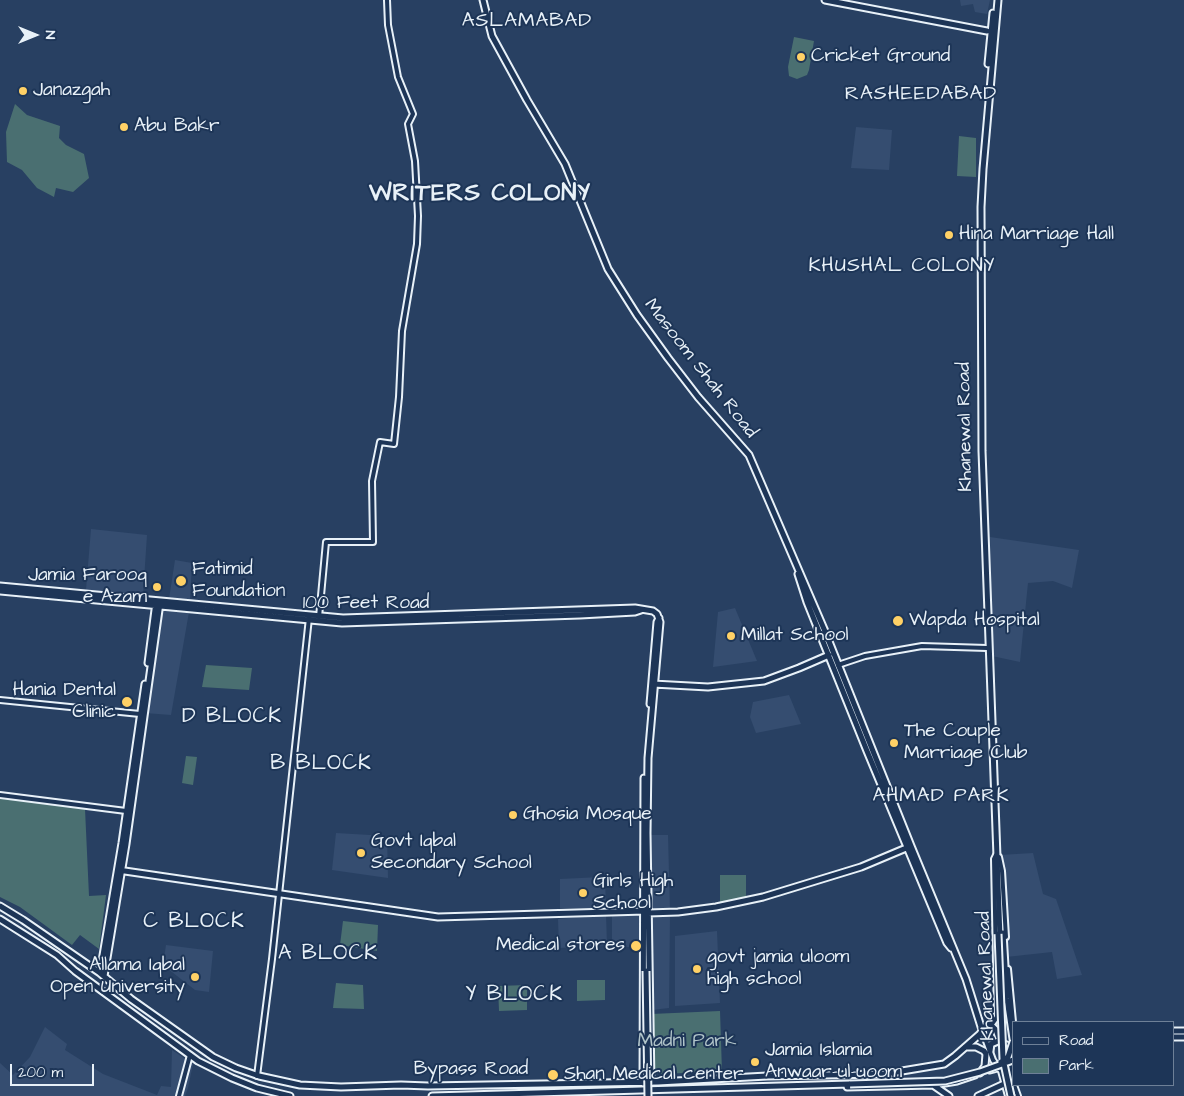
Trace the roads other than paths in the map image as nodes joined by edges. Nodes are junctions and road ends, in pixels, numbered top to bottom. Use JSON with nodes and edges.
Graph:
{"nodes":[{"id":1,"x":387,"y":0,"type":"edge"},
{"id":2,"x":483,"y":0,"type":"edge"},
{"id":3,"x":825,"y":0,"type":"edge"},
{"id":4,"x":996,"y":0,"type":"edge"},
{"id":5,"x":988,"y":31,"type":"dead end"},
{"id":6,"x":0,"y":586,"type":"edge"},
{"id":7,"x":0,"y":591,"type":"edge"},
{"id":8,"x":987,"y":602,"type":"junction"},
{"id":9,"x":158,"y":603,"type":"junction"},
{"id":10,"x":310,"y":618,"type":"junction"},
{"id":11,"x":319,"y":619,"type":"junction"},
{"id":12,"x":822,"y":630,"type":"junction"},
{"id":13,"x":987,"y":648,"type":"junction"},
{"id":14,"x":830,"y":655,"type":"junction"},
{"id":15,"x":838,"y":665,"type":"junction"},
{"id":16,"x":653,"y":684,"type":"junction"},
{"id":17,"x":845,"y":690,"type":"junction"},
{"id":18,"x":0,"y":700,"type":"edge"},
{"id":19,"x":140,"y":714,"type":"junction"},
{"id":20,"x":0,"y":796,"type":"edge"},
{"id":21,"x":126,"y":811,"type":"junction"},
{"id":22,"x":909,"y":847,"type":"junction"},
{"id":23,"x":997,"y":855,"type":"junction"},
{"id":24,"x":998,"y":868,"type":"junction"},
{"id":25,"x":120,"y":871,"type":"junction"},
{"id":26,"x":280,"y":893,"type":"junction"},
{"id":27,"x":0,"y":906,"type":"edge"},
{"id":28,"x":646,"y":912,"type":"junction"},
{"id":29,"x":0,"y":919,"type":"edge"},
{"id":30,"x":646,"y":952,"type":"junction"},
{"id":31,"x":102,"y":974,"type":"junction"},
{"id":32,"x":1013,"y":1021,"type":"edge"},
{"id":33,"x":992,"y":1024,"type":"junction"},
{"id":34,"x":982,"y":1030,"type":"junction"},
{"id":35,"x":1174,"y":1033,"type":"edge"},
{"id":36,"x":1012,"y":1034,"type":"edge"},
{"id":37,"x":1184,"y":1034,"type":"edge"},
{"id":38,"x":1000,"y":1042,"type":"junction"},
{"id":39,"x":1012,"y":1044,"type":"edge"},
{"id":40,"x":965,"y":1047,"type":"junction"},
{"id":41,"x":1012,"y":1048,"type":"edge"},
{"id":42,"x":990,"y":1051,"type":"junction"},
{"id":43,"x":190,"y":1055,"type":"junction"},
{"id":44,"x":224,"y":1063,"type":"junction"},
{"id":45,"x":1012,"y":1063,"type":"edge"},
{"id":46,"x":233,"y":1067,"type":"junction"},
{"id":47,"x":995,"y":1068,"type":"junction"},
{"id":48,"x":219,"y":1072,"type":"junction"},
{"id":49,"x":978,"y":1074,"type":"junction"},
{"id":50,"x":228,"y":1076,"type":"junction"},
{"id":51,"x":257,"y":1076,"type":"junction"},
{"id":52,"x":651,"y":1082,"type":"junction"},
{"id":53,"x":643,"y":1083,"type":"junction"},
{"id":54,"x":1004,"y":1084,"type":"junction"},
{"id":55,"x":832,"y":1085,"type":"junction"},
{"id":56,"x":934,"y":1085,"type":"junction"},
{"id":57,"x":1014,"y":1087,"type":"edge"},
{"id":58,"x":644,"y":1093,"type":"edge"},
{"id":59,"x":650,"y":1094,"type":"edge"},
{"id":60,"x":1010,"y":1095,"type":"edge"},
{"id":61,"x":179,"y":1096,"type":"edge"},
{"id":62,"x":290,"y":1096,"type":"edge"},
{"id":63,"x":432,"y":1096,"type":"edge"},
{"id":64,"x":949,"y":1096,"type":"edge"},
{"id":65,"x":978,"y":1096,"type":"edge"},
{"id":66,"x":1018,"y":1096,"type":"edge"}],
"edges":[{"from":1,"to":11,"type":"street"},
{"from":2,"to":12,"type":"main road","name":"Masoom Shah Road"},
{"from":3,"to":5,"type":"main road"},
{"from":4,"to":8,"type":"main road","name":"Khanewal Road"},
{"from":6,"to":9,"type":"main road","name":"100 Feet Road"},
{"from":7,"to":9,"type":"main road","name":"100 Feet Road"},
{"from":8,"to":13,"type":"main road","name":"Khanewal Road"},
{"from":8,"to":23,"type":"main road","name":"Khanewal Road"},
{"from":9,"to":10,"type":"main road","name":"100 Feet Road"},
{"from":9,"to":19,"type":"main road"},
{"from":9,"to":25,"type":"main road"},
{"from":10,"to":11,"type":"main road","name":"100 Feet Road"},
{"from":10,"to":26,"type":"street"},
{"from":11,"to":16,"type":"main road","name":"100 Feet Road"},
{"from":12,"to":14,"type":"main road","name":"Masoom Shah Road"},
{"from":12,"to":15,"type":"main road","name":"Masoom Shah Road"},
{"from":13,"to":15,"type":"street"},
{"from":13,"to":23,"type":"main road","name":"Khanewal Road"},
{"from":14,"to":16,"type":"main road"},
{"from":14,"to":17,"type":"main road","name":"Masoom Shah Road"},
{"from":15,"to":17,"type":"main road","name":"Masoom Shah Road"},
{"from":16,"to":28,"type":"main road","name":"100 Feet Road"},
{"from":17,"to":22,"type":"main road","name":"Masoom Shah Road"},
{"from":18,"to":19,"type":"street"},
{"from":19,"to":21,"type":"main road"},
{"from":20,"to":21,"type":"street"},
{"from":21,"to":25,"type":"main road"},
{"from":22,"to":28,"type":"main road"},
{"from":22,"to":34,"type":"main road","name":"Masoom Shah Road"},
{"from":23,"to":24,"type":"main road","name":"Khanewal Road"},
{"from":23,"to":32,"type":"street","name":"Khanewal Road"},
{"from":23,"to":33,"type":"street"},
{"from":23,"to":60,"type":"main road","name":"Khanewal Road","bridge":true},
{"from":24,"to":36,"type":"main road"},
{"from":24,"to":60,"type":"main road","name":"Khanewal Road","bridge":true},
{"from":25,"to":26,"type":"main road"},
{"from":25,"to":31,"type":"main road"},
{"from":26,"to":28,"type":"main road"},
{"from":26,"to":51,"type":"street"},
{"from":27,"to":31,"type":"main road","name":"Bypass Road"},
{"from":28,"to":30,"type":"main road","name":"100 Feet Road"},
{"from":29,"to":43,"type":"main road"},
{"from":30,"to":52,"type":"main road","name":"100 Feet Road"},
{"from":30,"to":53,"type":"main road","name":"100 Feet Road"},
{"from":30,"to":59,"type":"main road","bridge":true},
{"from":31,"to":44,"type":"main road","name":"Bypass Road"},
{"from":33,"to":34,"type":"main road","name":"Bypass Road"},
{"from":33,"to":38,"type":"main road"},
{"from":34,"to":40,"type":"main road","name":"Bypass Road"},
{"from":34,"to":42,"type":"street"},
{"from":35,"to":37,"type":"main road"},
{"from":38,"to":41,"type":"main road"},
{"from":38,"to":42,"type":"main road"},
{"from":39,"to":47,"type":"main road","bridge":true},
{"from":40,"to":49,"type":"main road"},
{"from":40,"to":52,"type":"main road","name":"Bypass Road"},
{"from":42,"to":47,"type":"street"},
{"from":43,"to":48,"type":"main road"},
{"from":43,"to":61,"type":"street"},
{"from":44,"to":46,"type":"main road","name":"Bypass Road"},
{"from":44,"to":48,"type":"main road"},
{"from":45,"to":47,"type":"main road","bridge":true},
{"from":46,"to":50,"type":"main road"},
{"from":46,"to":51,"type":"main road","name":"Bypass Road"},
{"from":47,"to":49,"type":"main road"},
{"from":47,"to":54,"type":"street"},
{"from":47,"to":55,"type":"main road","bridge":true},
{"from":48,"to":50,"type":"main road"},
{"from":49,"to":56,"type":"main road"},
{"from":50,"to":62,"type":"main road"},
{"from":51,"to":53,"type":"main road","name":"Bypass Road"},
{"from":52,"to":53,"type":"main road","name":"Bypass Road"},
{"from":54,"to":60,"type":"street"},
{"from":54,"to":65,"type":"main road"},
{"from":55,"to":56,"type":"main road"},
{"from":55,"to":59,"type":"main road"},
{"from":56,"to":64,"type":"main road"},
{"from":57,"to":60,"type":"street"},
{"from":57,"to":66,"type":"street"},
{"from":58,"to":59,"type":"main road"},
{"from":58,"to":63,"type":"main road"}]}
